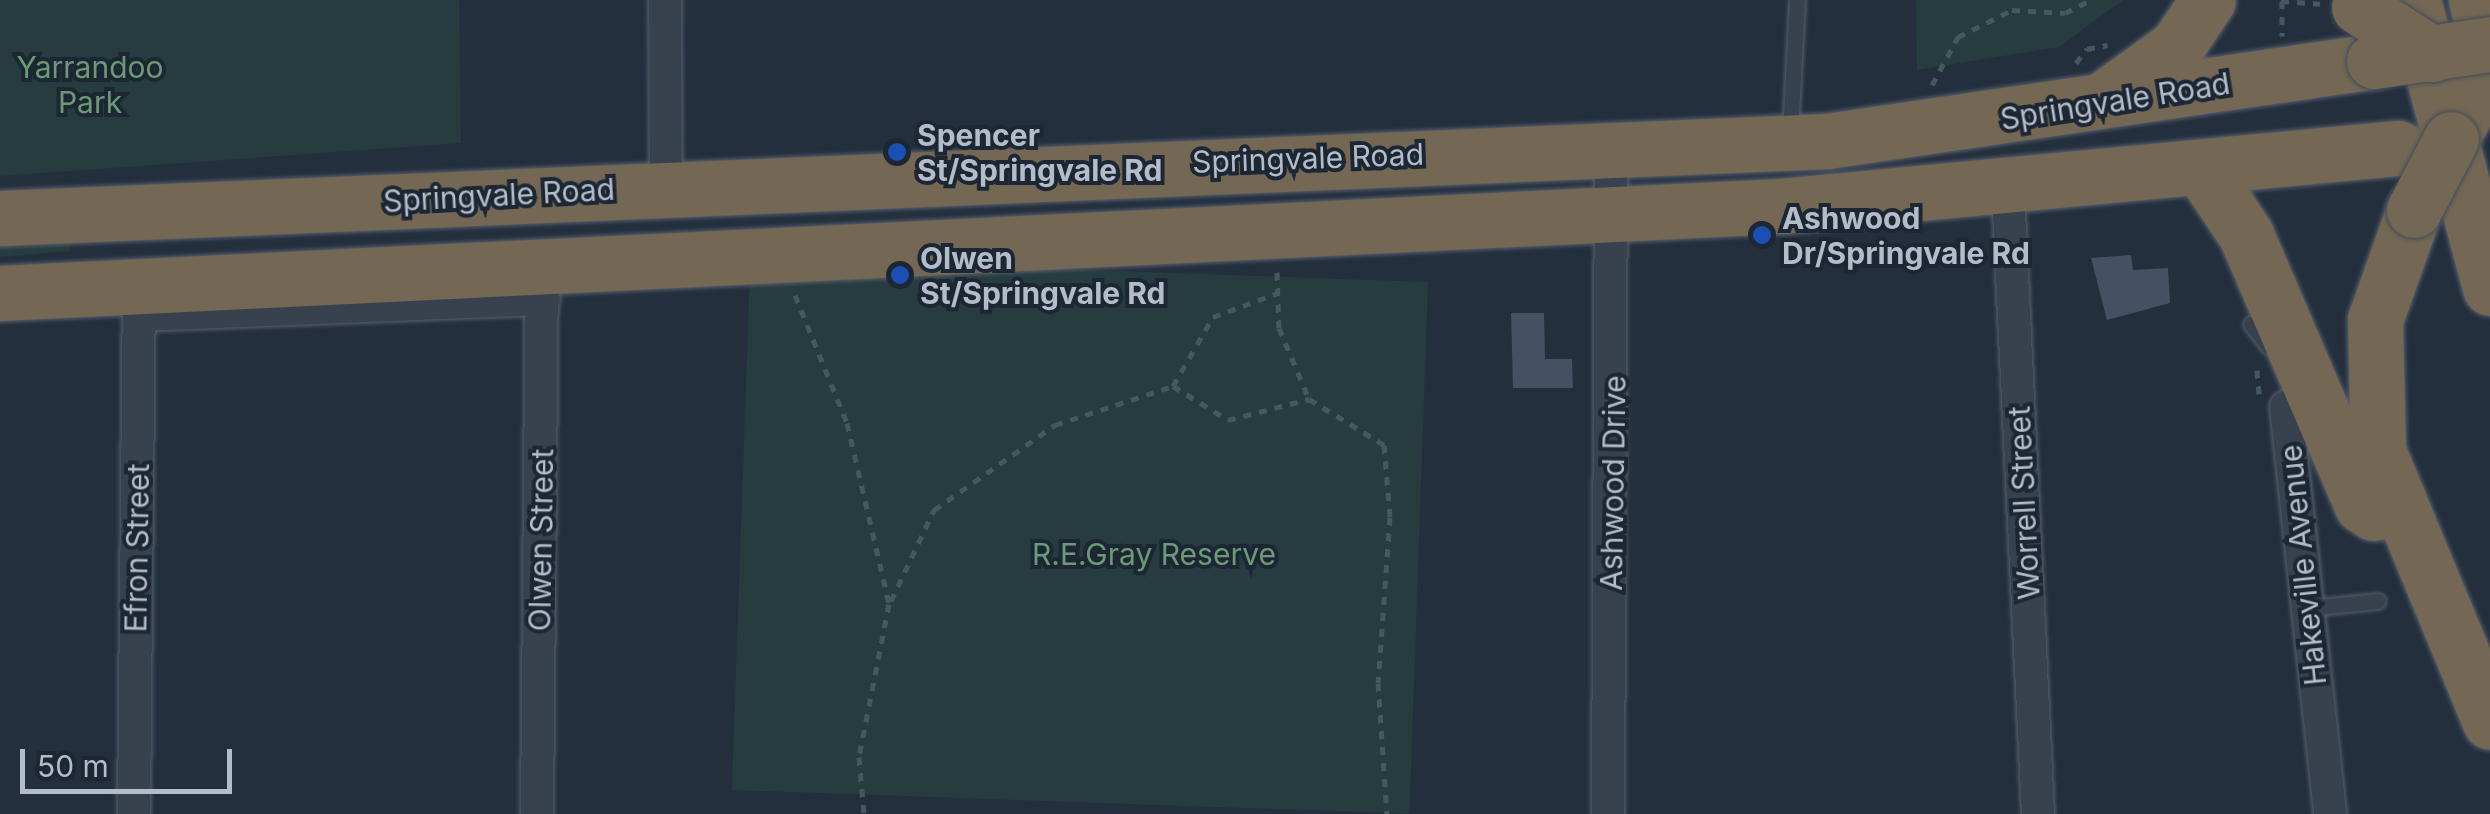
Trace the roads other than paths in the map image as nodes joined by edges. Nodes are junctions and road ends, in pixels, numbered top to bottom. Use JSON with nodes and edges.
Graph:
{"nodes":[{"id":1,"x":665,"y":0,"type":"edge"},
{"id":2,"x":1798,"y":0,"type":"edge"},
{"id":3,"x":2208,"y":0,"type":"edge"},
{"id":4,"x":2412,"y":0,"type":"edge"},
{"id":5,"x":2476,"y":0,"type":"edge"},
{"id":6,"x":2355,"y":4,"type":"edge"},
{"id":7,"x":2432,"y":54,"type":"junction"},
{"id":8,"x":2483,"y":89,"type":"edge"},
{"id":9,"x":2094,"y":105,"type":"junction"},
{"id":10,"x":1789,"y":143,"type":"junction"},
{"id":11,"x":1612,"y":152,"type":"junction"},
{"id":12,"x":2202,"y":169,"type":"junction"},
{"id":13,"x":666,"y":188,"type":"junction"},
{"id":14,"x":2008,"y":192,"type":"junction"},
{"id":15,"x":1615,"y":215,"type":"junction"},
{"id":16,"x":0,"y":218,"type":"edge"},
{"id":17,"x":2485,"y":269,"type":"edge"},
{"id":18,"x":542,"y":282,"type":"junction"},
{"id":19,"x":0,"y":293,"type":"edge"},
{"id":20,"x":140,"y":299,"type":"junction"},
{"id":21,"x":2251,"y":324,"type":"dead end"},
{"id":22,"x":2274,"y":362,"type":"dead end"},
{"id":23,"x":2284,"y":400,"type":"dead end"},
{"id":24,"x":2410,"y":537,"type":"junction"},
{"id":25,"x":2378,"y":601,"type":"dead end"},
{"id":26,"x":2308,"y":608,"type":"junction"},
{"id":27,"x":2490,"y":722,"type":"edge"},
{"id":28,"x":134,"y":814,"type":"edge"},
{"id":29,"x":537,"y":814,"type":"edge"},
{"id":30,"x":1608,"y":814,"type":"edge"},
{"id":31,"x":2038,"y":814,"type":"edge"},
{"id":32,"x":2330,"y":814,"type":"edge"}],
"edges":[{"from":1,"to":13,"type":"street"},
{"from":2,"to":10,"type":"lane"},
{"from":3,"to":9,"type":"highway"},
{"from":4,"to":17,"type":"highway"},
{"from":5,"to":8,"type":"highway"},
{"from":6,"to":7,"type":"highway","bridge":true},
{"from":7,"to":8,"type":"highway","name":"Springvale Road","bridge":true},
{"from":7,"to":9,"type":"highway","name":"Springvale Road","bridge":true},
{"from":8,"to":12,"type":"highway"},
{"from":8,"to":24,"type":"highway","bridge":true},
{"from":9,"to":10,"type":"highway","name":"Springvale Road"},
{"from":10,"to":11,"type":"highway","name":"Springvale Road"},
{"from":11,"to":13,"type":"highway","name":"Springvale Road"},
{"from":11,"to":15,"type":"street","name":"Ashwood Drive"},
{"from":12,"to":14,"type":"highway"},
{"from":12,"to":24,"type":"highway"},
{"from":13,"to":16,"type":"highway","name":"Springvale Road"},
{"from":14,"to":15,"type":"highway"},
{"from":14,"to":31,"type":"street","name":"Worrell Street"},
{"from":15,"to":18,"type":"highway"},
{"from":15,"to":30,"type":"street","name":"Ashwood Drive"},
{"from":18,"to":20,"type":"highway"},
{"from":18,"to":29,"type":"street","name":"Olwen Street"},
{"from":19,"to":20,"type":"highway"},
{"from":20,"to":28,"type":"street","name":"Efron Street"},
{"from":21,"to":22,"type":"lane"},
{"from":23,"to":26,"type":"street","name":"Hakeville Avenue"},
{"from":24,"to":27,"type":"highway"},
{"from":25,"to":26,"type":"lane"},
{"from":26,"to":32,"type":"street","name":"Hakeville Avenue"}]}
